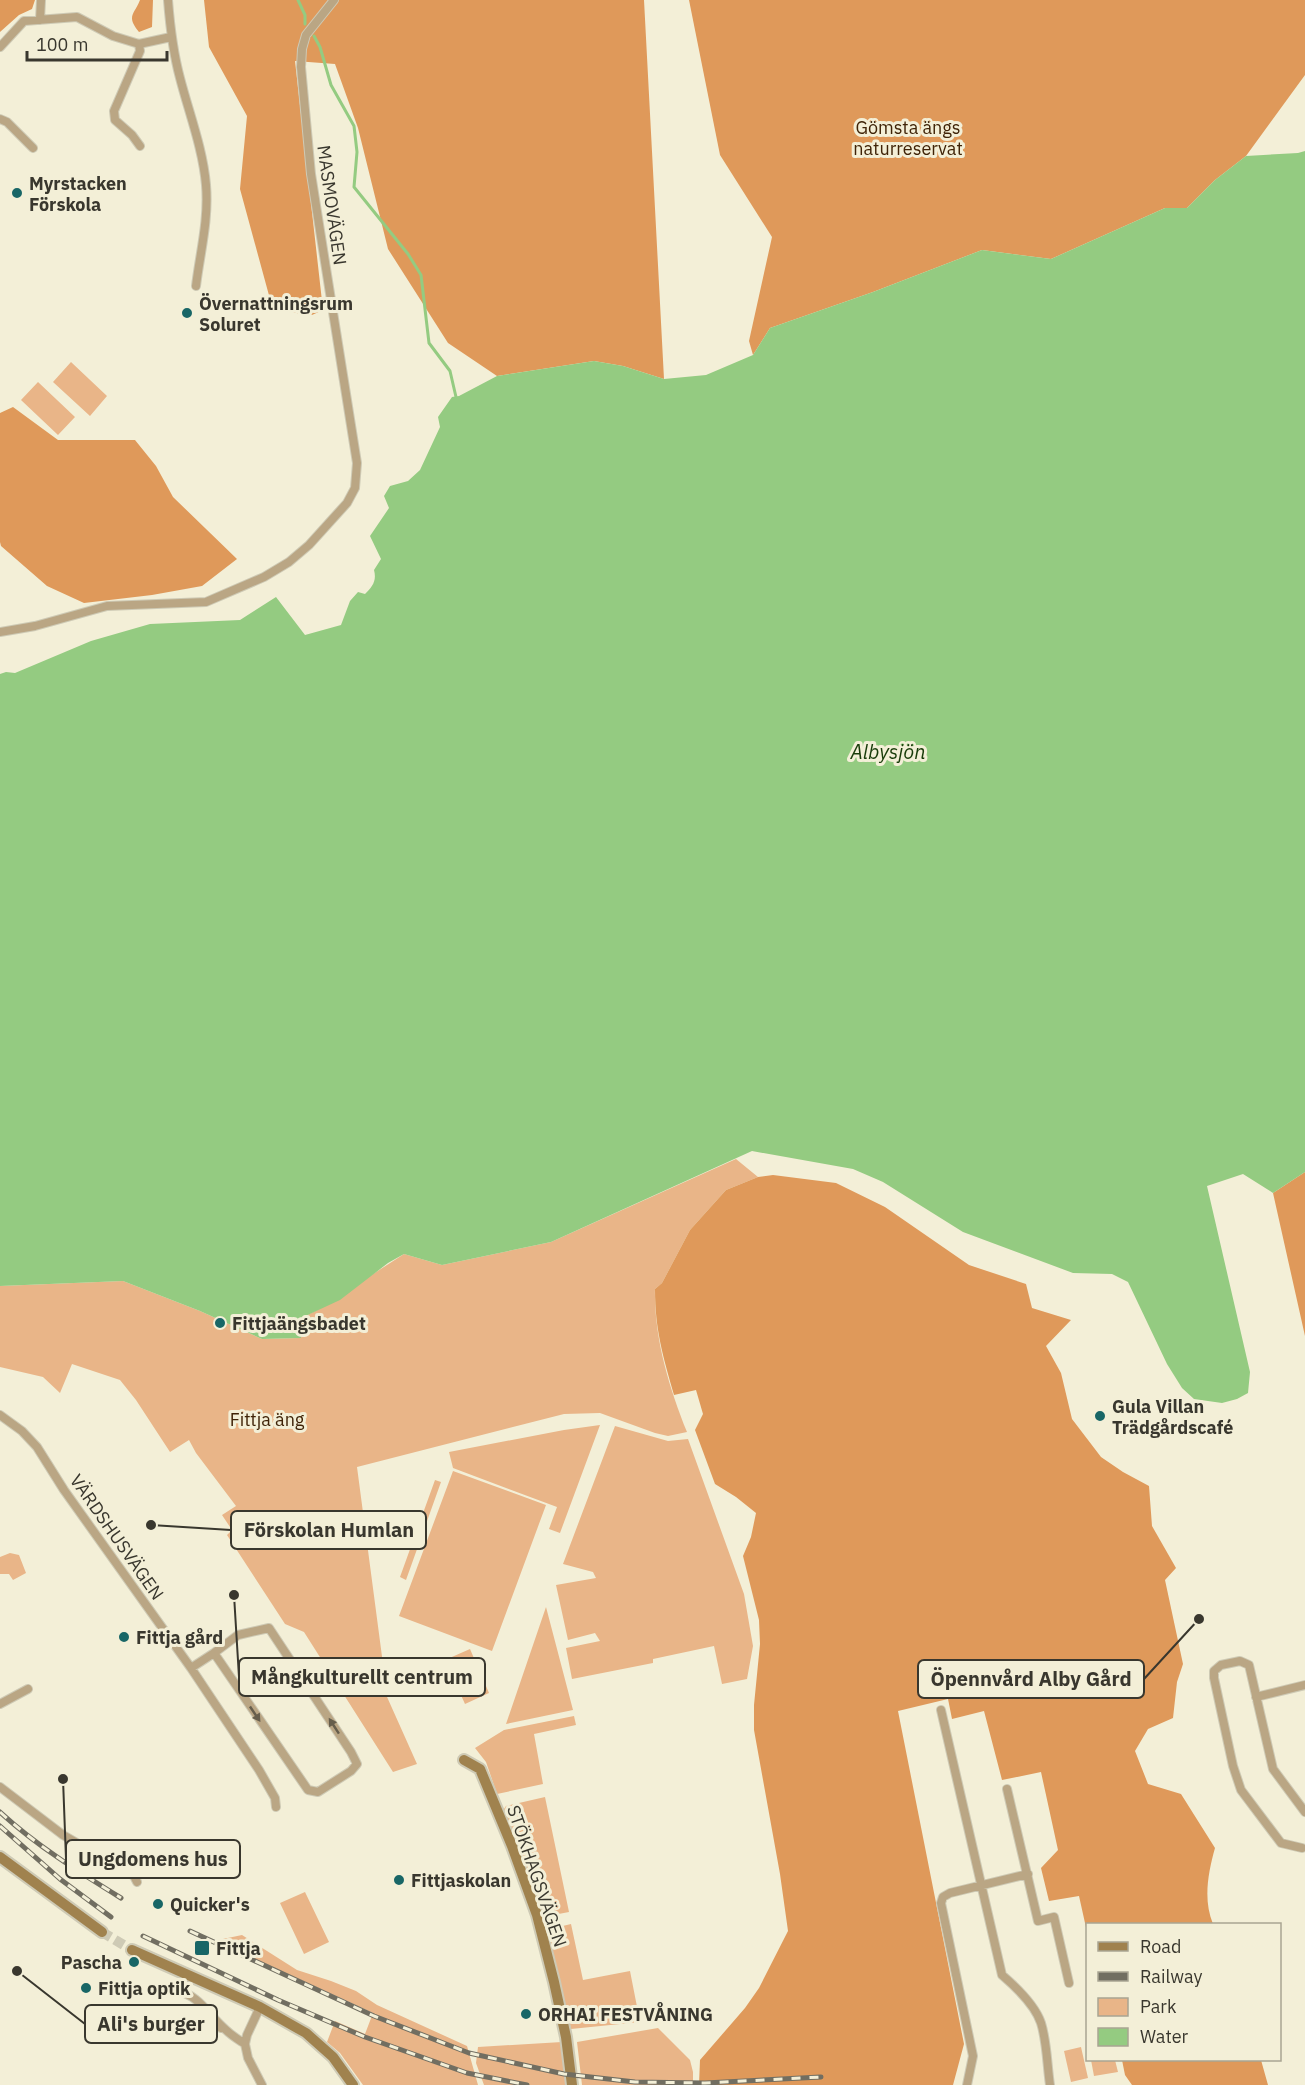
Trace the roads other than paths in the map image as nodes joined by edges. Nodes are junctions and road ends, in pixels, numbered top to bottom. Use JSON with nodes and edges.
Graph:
{"nodes":[{"id":1,"x":41,"y":0,"type":"edge"},
{"id":2,"x":168,"y":0,"type":"edge"},
{"id":3,"x":334,"y":0,"type":"edge"},
{"id":4,"x":40,"y":20,"type":"junction"},
{"id":5,"x":171,"y":37,"type":"junction"},
{"id":6,"x":139,"y":44,"type":"junction"},
{"id":7,"x":0,"y":47,"type":"edge"},
{"id":8,"x":0,"y":118,"type":"edge"},
{"id":9,"x":140,"y":146,"type":"dead end"},
{"id":10,"x":33,"y":148,"type":"dead end"},
{"id":11,"x":196,"y":286,"type":"dead end"},
{"id":12,"x":0,"y":632,"type":"edge"},
{"id":13,"x":0,"y":1414,"type":"edge"},
{"id":14,"x":214,"y":1653,"type":"junction"},
{"id":15,"x":191,"y":1668,"type":"junction"},
{"id":16,"x":1305,"y":1685,"type":"edge"},
{"id":17,"x":28,"y":1689,"type":"dead end"},
{"id":18,"x":1256,"y":1697,"type":"junction"},
{"id":19,"x":0,"y":1704,"type":"edge"},
{"id":20,"x":941,"y":1710,"type":"dead end"},
{"id":21,"x":464,"y":1760,"type":"dead end"},
{"id":22,"x":0,"y":1787,"type":"edge"},
{"id":23,"x":1007,"y":1789,"type":"dead end"},
{"id":24,"x":276,"y":1807,"type":"dead end"},
{"id":25,"x":1305,"y":1812,"type":"edge"},
{"id":26,"x":1302,"y":1848,"type":"dead end"},
{"id":27,"x":0,"y":1857,"type":"edge"},
{"id":28,"x":1028,"y":1874,"type":"junction"},
{"id":29,"x":137,"y":1882,"type":"dead end"},
{"id":30,"x":981,"y":1886,"type":"junction"},
{"id":31,"x":102,"y":1932,"type":"tunnel mouth"},
{"id":32,"x":132,"y":1950,"type":"tunnel mouth"},
{"id":33,"x":1069,"y":1983,"type":"dead end"},
{"id":34,"x":175,"y":1990,"type":"dead end"},
{"id":35,"x":260,"y":2007,"type":"junction"},
{"id":36,"x":157,"y":2013,"type":"dead end"},
{"id":37,"x":225,"y":2030,"type":"junction"},
{"id":38,"x":245,"y":2044,"type":"junction"},
{"id":39,"x":262,"y":2085,"type":"edge"},
{"id":40,"x":353,"y":2085,"type":"edge"},
{"id":41,"x":573,"y":2085,"type":"edge"},
{"id":42,"x":967,"y":2085,"type":"edge"},
{"id":43,"x":1050,"y":2085,"type":"edge"}],
"edges":[{"from":1,"to":4,"type":"street"},
{"from":2,"to":5,"type":"street"},
{"from":3,"to":12,"type":"street","name":"MASMOVÄGEN"},
{"from":4,"to":6,"type":"street"},
{"from":4,"to":7,"type":"street"},
{"from":5,"to":6,"type":"street"},
{"from":5,"to":11,"type":"street"},
{"from":6,"to":9,"type":"street"},
{"from":8,"to":10,"type":"street"},
{"from":13,"to":15,"type":"street","name":"VÄRDSHUSVÄGEN"},
{"from":14,"to":14,"type":"street","one_way":true},
{"from":14,"to":15,"type":"street"},
{"from":15,"to":24,"type":"street","name":"VÄRDSHUSVÄGEN"},
{"from":16,"to":18,"type":"street"},
{"from":17,"to":19,"type":"street"},
{"from":18,"to":25,"type":"street"},
{"from":18,"to":26,"type":"street"},
{"from":20,"to":30,"type":"street"},
{"from":21,"to":41,"type":"street","name":"STÖKHAGSVÄGEN"},
{"from":22,"to":29,"type":"street"},
{"from":23,"to":28,"type":"street"},
{"from":27,"to":31,"type":"street"},
{"from":28,"to":30,"type":"street"},
{"from":28,"to":33,"type":"street"},
{"from":30,"to":42,"type":"street"},
{"from":30,"to":43,"type":"street"},
{"from":32,"to":35,"type":"street"},
{"from":34,"to":37,"type":"street"},
{"from":35,"to":38,"type":"street"},
{"from":35,"to":40,"type":"street"},
{"from":36,"to":37,"type":"street"},
{"from":37,"to":38,"type":"street"},
{"from":38,"to":39,"type":"street"}]}
